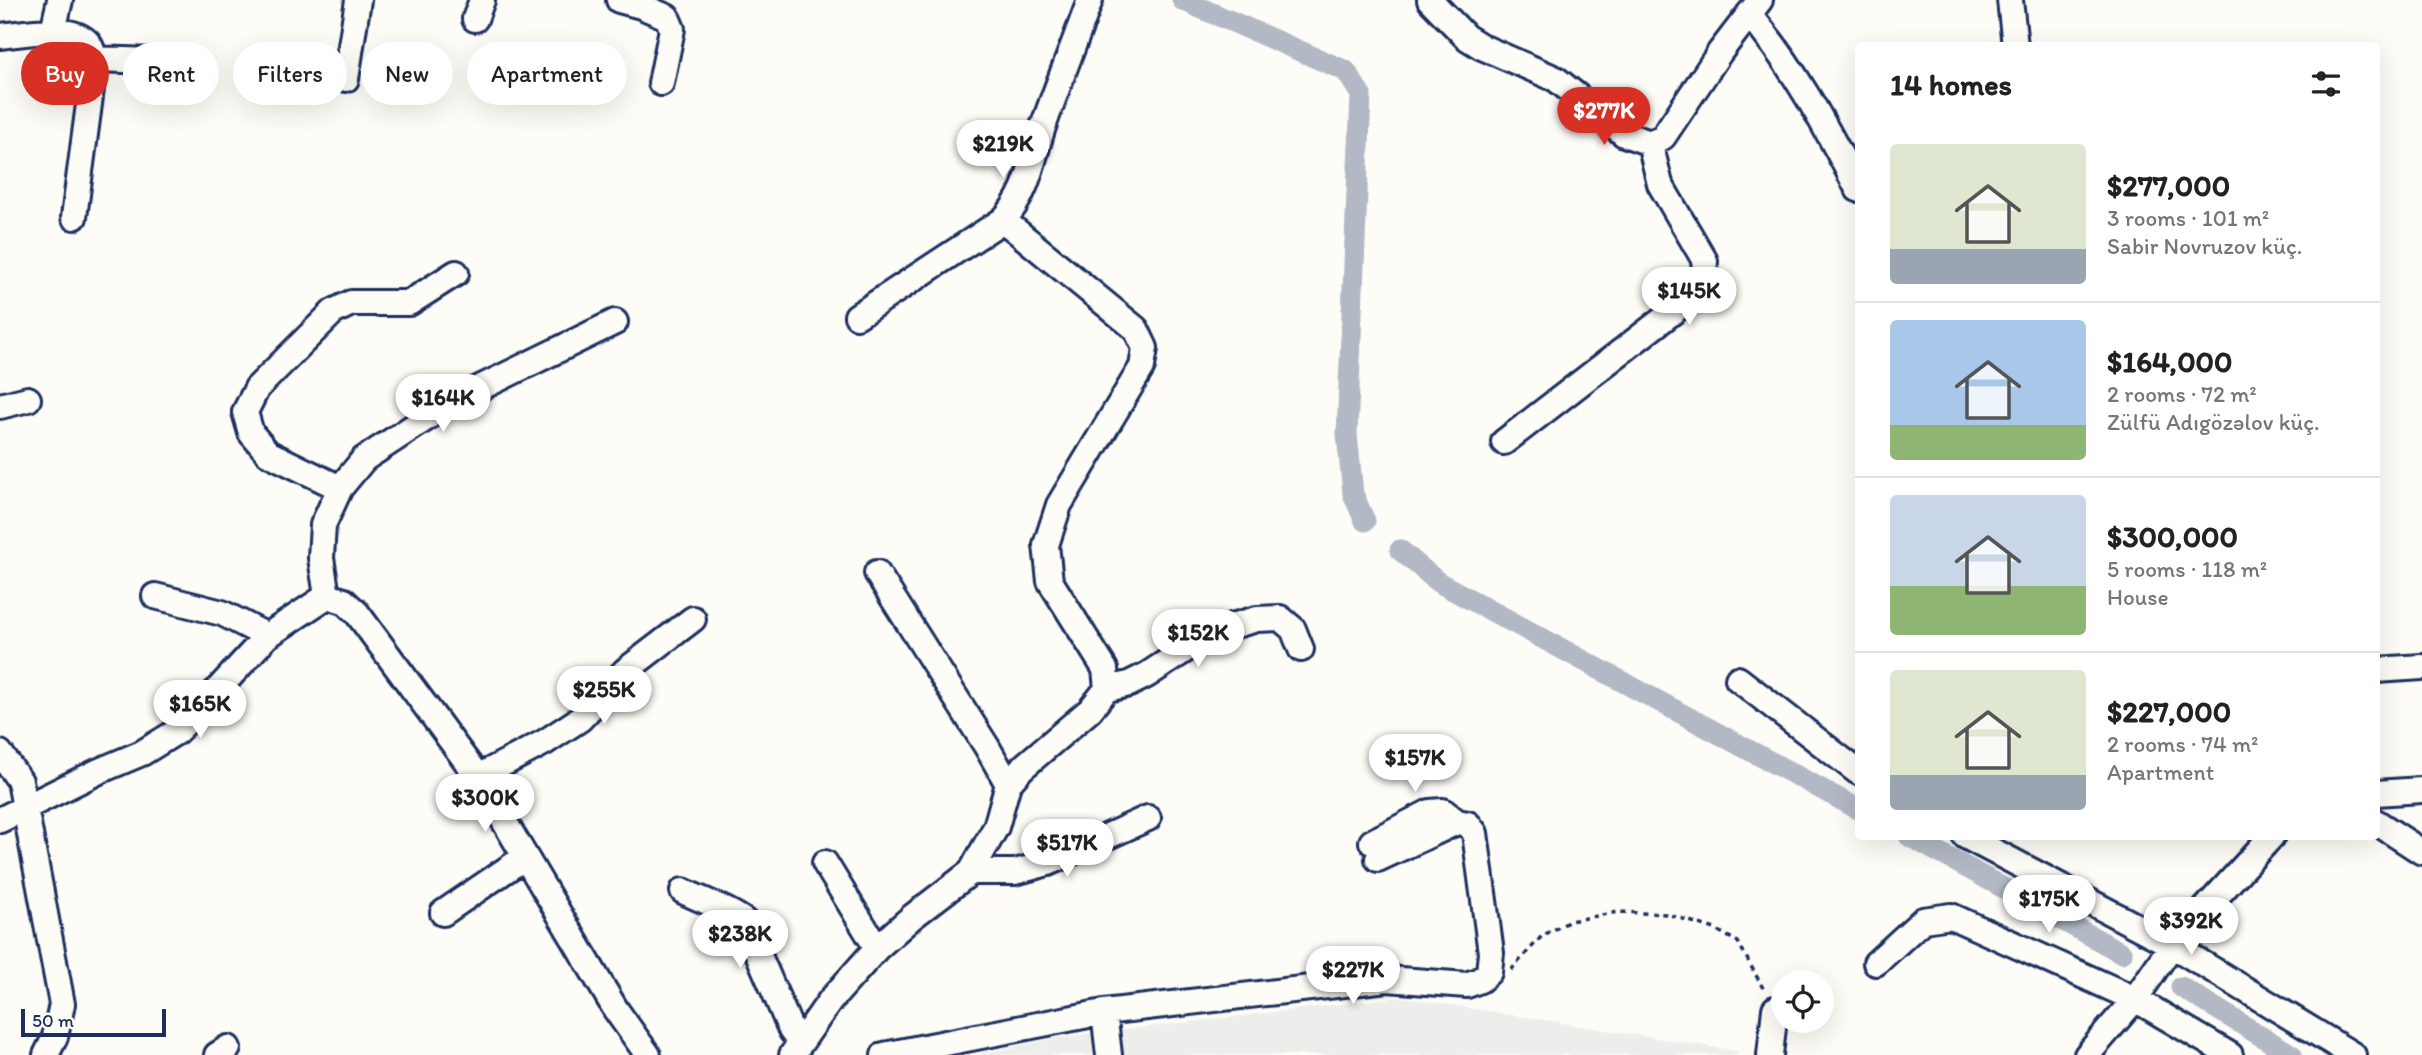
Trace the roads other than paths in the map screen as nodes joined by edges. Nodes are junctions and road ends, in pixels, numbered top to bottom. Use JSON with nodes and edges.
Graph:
{"nodes":[{"id":1,"x":60,"y":0,"type":"edge"},
{"id":2,"x":358,"y":0,"type":"edge"},
{"id":3,"x":619,"y":0,"type":"edge"},
{"id":4,"x":1090,"y":0,"type":"edge"},
{"id":5,"x":1430,"y":0,"type":"edge"},
{"id":6,"x":2010,"y":0,"type":"edge"},
{"id":7,"x":1755,"y":7,"type":"edge"},
{"id":8,"x":53,"y":31,"type":"junction"},
{"id":9,"x":0,"y":36,"type":"edge"},
{"id":10,"x":87,"y":42,"type":"edge"},
{"id":11,"x":2015,"y":42,"type":"edge"},
{"id":12,"x":347,"y":72,"type":"edge"},
{"id":13,"x":661,"y":83,"type":"dead end"},
{"id":14,"x":89,"y":105,"type":"edge"},
{"id":15,"x":1650,"y":143,"type":"junction"},
{"id":16,"x":1855,"y":183,"type":"edge"},
{"id":17,"x":75,"y":217,"type":"dead end"},
{"id":18,"x":1003,"y":220,"type":"junction"},
{"id":19,"x":456,"y":273,"type":"dead end"},
{"id":20,"x":857,"y":316,"type":"dead end"},
{"id":21,"x":615,"y":322,"type":"dead end"},
{"id":22,"x":28,"y":399,"type":"dead end"},
{"id":23,"x":0,"y":406,"type":"edge"},
{"id":24,"x":1504,"y":442,"type":"dead end"},
{"id":25,"x":340,"y":488,"type":"junction"},
{"id":26,"x":877,"y":573,"type":"dead end"},
{"id":27,"x":155,"y":596,"type":"dead end"},
{"id":28,"x":327,"y":596,"type":"junction"},
{"id":29,"x":693,"y":619,"type":"dead end"},
{"id":30,"x":267,"y":636,"type":"junction"},
{"id":31,"x":1301,"y":649,"type":"dead end"},
{"id":32,"x":2422,"y":667,"type":"edge"},
{"id":33,"x":2380,"y":670,"type":"edge"},
{"id":34,"x":1738,"y":679,"type":"dead end"},
{"id":35,"x":1107,"y":689,"type":"junction"},
{"id":36,"x":0,"y":753,"type":"edge"},
{"id":37,"x":1855,"y":770,"type":"edge"},
{"id":38,"x":478,"y":777,"type":"junction"},
{"id":39,"x":1008,"y":785,"type":"junction"},
{"id":40,"x":2422,"y":790,"type":"edge"},
{"id":41,"x":2380,"y":793,"type":"edge"},
{"id":42,"x":25,"y":809,"type":"junction"},
{"id":43,"x":1148,"y":818,"type":"dead end"},
{"id":44,"x":0,"y":820,"type":"edge"},
{"id":45,"x":2380,"y":825,"type":"edge"},
{"id":46,"x":1973,"y":840,"type":"edge"},
{"id":47,"x":2268,"y":840,"type":"edge"},
{"id":48,"x":1375,"y":851,"type":"dead end"},
{"id":49,"x":2422,"y":852,"type":"edge"},
{"id":50,"x":525,"y":857,"type":"junction"},
{"id":51,"x":825,"y":863,"type":"dead end"},
{"id":52,"x":971,"y":872,"type":"junction"},
{"id":53,"x":683,"y":891,"type":"dead end"},
{"id":54,"x":443,"y":913,"type":"dead end"},
{"id":55,"x":2172,"y":945,"type":"junction"},
{"id":56,"x":877,"y":948,"type":"junction"},
{"id":57,"x":1876,"y":963,"type":"dead end"},
{"id":58,"x":2135,"y":999,"type":"junction"},
{"id":59,"x":1104,"y":1012,"type":"junction"},
{"id":60,"x":1772,"y":1033,"type":"edge"},
{"id":61,"x":796,"y":1048,"type":"edge"},
{"id":62,"x":46,"y":1055,"type":"edge"},
{"id":63,"x":648,"y":1055,"type":"edge"},
{"id":64,"x":884,"y":1055,"type":"edge"},
{"id":65,"x":1109,"y":1055,"type":"edge"},
{"id":66,"x":1770,"y":1055,"type":"edge"},
{"id":67,"x":2087,"y":1055,"type":"edge"},
{"id":68,"x":2230,"y":1055,"type":"edge"},
{"id":69,"x":2353,"y":1055,"type":"edge"}],
"edges":[{"from":1,"to":8,"type":"street"},
{"from":2,"to":12,"type":"street"},
{"from":3,"to":13,"type":"street"},
{"from":4,"to":18,"type":"street"},
{"from":5,"to":15,"type":"street"},
{"from":6,"to":11,"type":"street"},
{"from":7,"to":15,"type":"street"},
{"from":7,"to":16,"type":"street"},
{"from":8,"to":9,"type":"street"},
{"from":8,"to":10,"type":"street"},
{"from":14,"to":17,"type":"street"},
{"from":15,"to":24,"type":"street"},
{"from":18,"to":20,"type":"street"},
{"from":18,"to":35,"type":"street"},
{"from":19,"to":25,"type":"street"},
{"from":21,"to":25,"type":"street"},
{"from":22,"to":23,"type":"street"},
{"from":25,"to":28,"type":"street"},
{"from":26,"to":39,"type":"street"},
{"from":27,"to":30,"type":"street"},
{"from":28,"to":30,"type":"street"},
{"from":28,"to":38,"type":"street"},
{"from":29,"to":38,"type":"street"},
{"from":30,"to":42,"type":"street"},
{"from":31,"to":35,"type":"street"},
{"from":32,"to":33,"type":"street"},
{"from":34,"to":37,"type":"street"},
{"from":35,"to":39,"type":"street"},
{"from":36,"to":42,"type":"street"},
{"from":38,"to":50,"type":"street"},
{"from":39,"to":52,"type":"street"},
{"from":40,"to":41,"type":"street"},
{"from":42,"to":44,"type":"street"},
{"from":42,"to":62,"type":"street"},
{"from":43,"to":52,"type":"street"},
{"from":45,"to":49,"type":"street"},
{"from":46,"to":55,"type":"street"},
{"from":47,"to":55,"type":"street"},
{"from":48,"to":59,"type":"street"},
{"from":50,"to":54,"type":"street"},
{"from":50,"to":63,"type":"street"},
{"from":51,"to":56,"type":"street"},
{"from":52,"to":56,"type":"street"},
{"from":53,"to":61,"type":"street"},
{"from":55,"to":58,"type":"street"},
{"from":55,"to":69,"type":"street"},
{"from":56,"to":61,"type":"street"},
{"from":57,"to":58,"type":"street"},
{"from":58,"to":67,"type":"street"},
{"from":58,"to":68,"type":"street"},
{"from":59,"to":64,"type":"street"},
{"from":59,"to":65,"type":"street"},
{"from":60,"to":66,"type":"street"}]}
